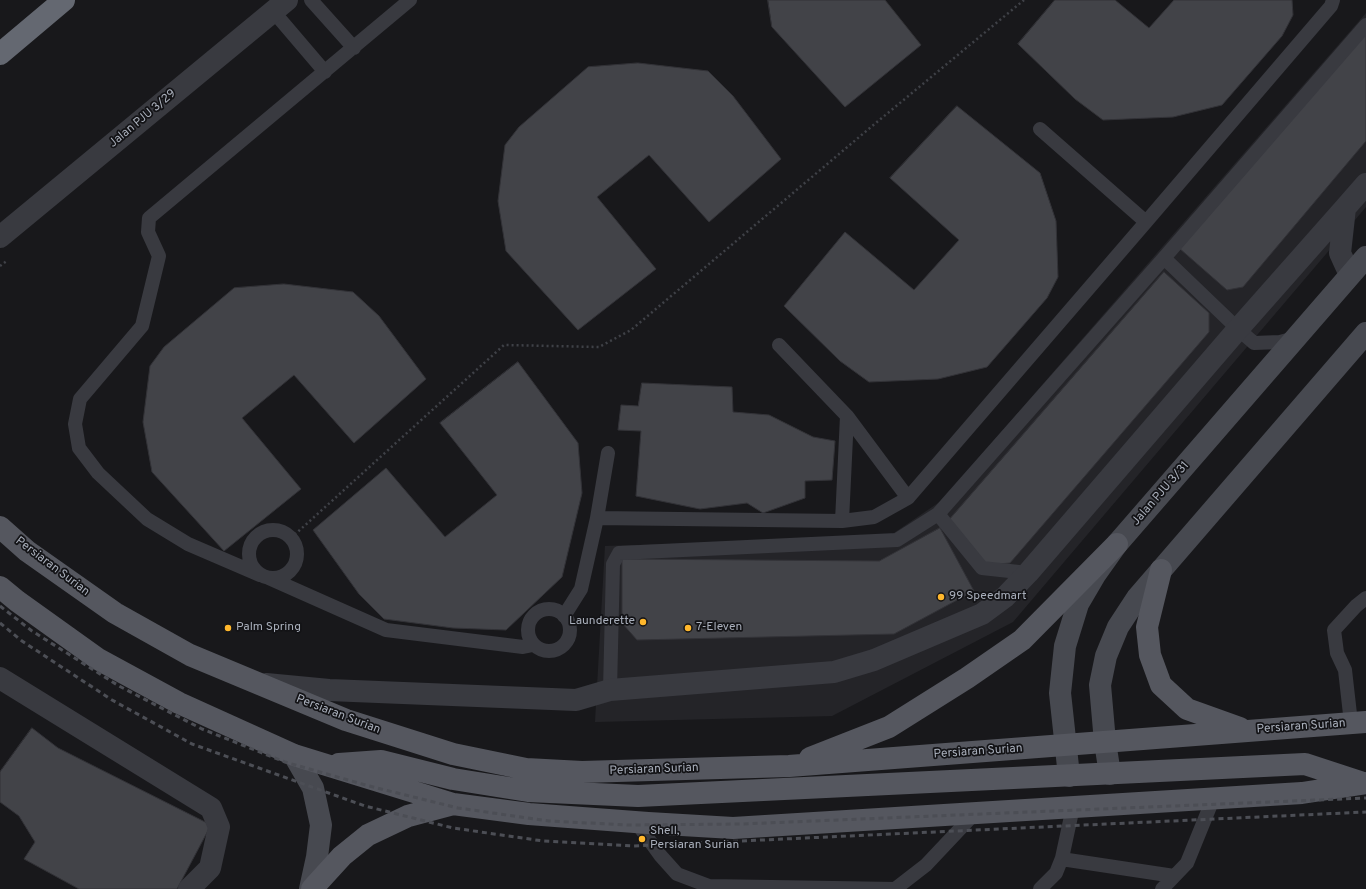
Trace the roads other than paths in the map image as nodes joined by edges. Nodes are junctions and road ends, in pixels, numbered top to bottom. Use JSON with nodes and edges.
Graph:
{"nodes":[{"id":1,"x":64,"y":0,"type":"edge"},
{"id":2,"x":311,"y":0,"type":"edge"},
{"id":3,"x":410,"y":0,"type":"edge"},
{"id":4,"x":1333,"y":0,"type":"edge"},
{"id":5,"x":280,"y":6,"type":"edge"},
{"id":6,"x":1366,"y":25,"type":"edge"},
{"id":7,"x":354,"y":48,"type":"junction"},
{"id":8,"x":0,"y":54,"type":"edge"},
{"id":9,"x":324,"y":72,"type":"junction"},
{"id":10,"x":1040,"y":129,"type":"dead end"},
{"id":11,"x":1366,"y":184,"type":"edge"},
{"id":12,"x":1345,"y":208,"type":"junction"},
{"id":13,"x":1146,"y":222,"type":"junction"},
{"id":14,"x":0,"y":238,"type":"edge"},
{"id":15,"x":1366,"y":257,"type":"edge"},
{"id":16,"x":1164,"y":258,"type":"junction"},
{"id":17,"x":1350,"y":275,"type":"junction"},
{"id":18,"x":1238,"y":329,"type":"junction"},
{"id":19,"x":1366,"y":333,"type":"edge"},
{"id":20,"x":1296,"y":337,"type":"junction"},
{"id":21,"x":779,"y":344,"type":"dead end"},
{"id":22,"x":847,"y":416,"type":"junction"},
{"id":23,"x":608,"y":454,"type":"dead end"},
{"id":24,"x":908,"y":498,"type":"junction"},
{"id":25,"x":938,"y":514,"type":"junction"},
{"id":26,"x":597,"y":518,"type":"junction"},
{"id":27,"x":842,"y":521,"type":"junction"},
{"id":28,"x":0,"y":527,"type":"edge"},
{"id":29,"x":1117,"y":544,"type":"junction"},
{"id":30,"x":1162,"y":570,"type":"junction"},
{"id":31,"x":1028,"y":573,"type":"junction"},
{"id":32,"x":265,"y":577,"type":"junction"},
{"id":33,"x":0,"y":587,"type":"edge"},
{"id":34,"x":1366,"y":598,"type":"edge"},
{"id":35,"x":564,"y":616,"type":"junction"},
{"id":36,"x":533,"y":645,"type":"junction"},
{"id":37,"x":0,"y":678,"type":"edge"},
{"id":38,"x":258,"y":684,"type":"junction"},
{"id":39,"x":610,"y":690,"type":"junction"},
{"id":40,"x":1359,"y":722,"type":"edge"},
{"id":41,"x":1247,"y":731,"type":"junction"},
{"id":42,"x":1105,"y":742,"type":"junction"},
{"id":43,"x":1064,"y":745,"type":"junction"},
{"id":44,"x":294,"y":755,"type":"junction"},
{"id":45,"x":326,"y":765,"type":"junction"},
{"id":46,"x":789,"y":766,"type":"junction"},
{"id":47,"x":1110,"y":774,"type":"junction"},
{"id":48,"x":1069,"y":776,"type":"junction"},
{"id":49,"x":1364,"y":783,"type":"edge"},
{"id":50,"x":1213,"y":799,"type":"junction"},
{"id":51,"x":453,"y":804,"type":"junction"},
{"id":52,"x":1073,"y":807,"type":"junction"},
{"id":53,"x":975,"y":813,"type":"junction"},
{"id":54,"x":636,"y":822,"type":"junction"},
{"id":55,"x":1065,"y":859,"type":"junction"},
{"id":56,"x":1169,"y":875,"type":"junction"},
{"id":57,"x":786,"y":888,"type":"edge"},
{"id":58,"x":189,"y":889,"type":"edge"},
{"id":59,"x":311,"y":889,"type":"edge"},
{"id":60,"x":1040,"y":889,"type":"edge"},
{"id":61,"x":1162,"y":889,"type":"edge"}],
"edges":[{"from":1,"to":8,"type":"highway"},
{"from":2,"to":7,"type":"lane"},
{"from":3,"to":7,"type":"lane"},
{"from":4,"to":13,"type":"lane"},
{"from":5,"to":9,"type":"lane"},
{"from":5,"to":14,"type":"street","name":"Jalan PJU 3/29"},
{"from":6,"to":16,"type":"lane"},
{"from":7,"to":9,"type":"lane"},
{"from":9,"to":32,"type":"lane"},
{"from":10,"to":13,"type":"lane"},
{"from":11,"to":12,"type":"street"},
{"from":12,"to":17,"type":"street"},
{"from":12,"to":18,"type":"street"},
{"from":13,"to":24,"type":"lane"},
{"from":15,"to":17,"type":"street","name":"Jalan PJU 3/31"},
{"from":16,"to":18,"type":"lane"},
{"from":16,"to":25,"type":"lane"},
{"from":17,"to":20,"type":"street","name":"Jalan PJU 3/31"},
{"from":18,"to":20,"type":"lane"},
{"from":18,"to":31,"type":"street"},
{"from":19,"to":30,"type":"street"},
{"from":20,"to":29,"type":"street","name":"Jalan PJU 3/31"},
{"from":21,"to":22,"type":"lane"},
{"from":22,"to":24,"type":"lane"},
{"from":22,"to":27,"type":"lane"},
{"from":23,"to":26,"type":"lane"},
{"from":24,"to":27,"type":"lane"},
{"from":25,"to":31,"type":"lane"},
{"from":25,"to":39,"type":"lane"},
{"from":26,"to":27,"type":"lane"},
{"from":26,"to":35,"type":"lane"},
{"from":28,"to":38,"type":"main road","name":"Persiaran Surian"},
{"from":29,"to":43,"type":"street","name":"Jalan PJU 3/31"},
{"from":29,"to":46,"type":"main road"},
{"from":30,"to":41,"type":"main road"},
{"from":30,"to":42,"type":"street"},
{"from":31,"to":39,"type":"street"},
{"from":32,"to":32,"type":"lane"},
{"from":32,"to":36,"type":"lane"},
{"from":33,"to":44,"type":"main road"},
{"from":34,"to":40,"type":"lane"},
{"from":35,"to":36,"type":"lane"},
{"from":35,"to":36,"type":"lane"},
{"from":37,"to":58,"type":"street"},
{"from":38,"to":39,"type":"street"},
{"from":38,"to":46,"type":"main road","name":"Persiaran Surian"},
{"from":40,"to":41,"type":"main road","name":"Persiaran Surian"},
{"from":41,"to":42,"type":"main road","name":"Persiaran Surian"},
{"from":42,"to":43,"type":"main road","name":"Persiaran Surian"},
{"from":42,"to":47,"type":"street"},
{"from":43,"to":46,"type":"main road","name":"Persiaran Surian"},
{"from":43,"to":48,"type":"street","name":"Jalan PJU 3/31"},
{"from":44,"to":45,"type":"main road"},
{"from":44,"to":59,"type":"street"},
{"from":45,"to":48,"type":"main road"},
{"from":45,"to":51,"type":"main road"},
{"from":47,"to":48,"type":"main road"},
{"from":47,"to":49,"type":"main road"},
{"from":49,"to":50,"type":"main road"},
{"from":50,"to":52,"type":"main road"},
{"from":50,"to":56,"type":"lane"},
{"from":51,"to":54,"type":"main road"},
{"from":51,"to":59,"type":"main road"},
{"from":52,"to":53,"type":"main road"},
{"from":52,"to":55,"type":"lane"},
{"from":53,"to":54,"type":"main road"},
{"from":53,"to":57,"type":"lane"},
{"from":54,"to":57,"type":"lane"},
{"from":55,"to":56,"type":"lane"},
{"from":55,"to":60,"type":"lane"},
{"from":56,"to":61,"type":"lane"}]}
